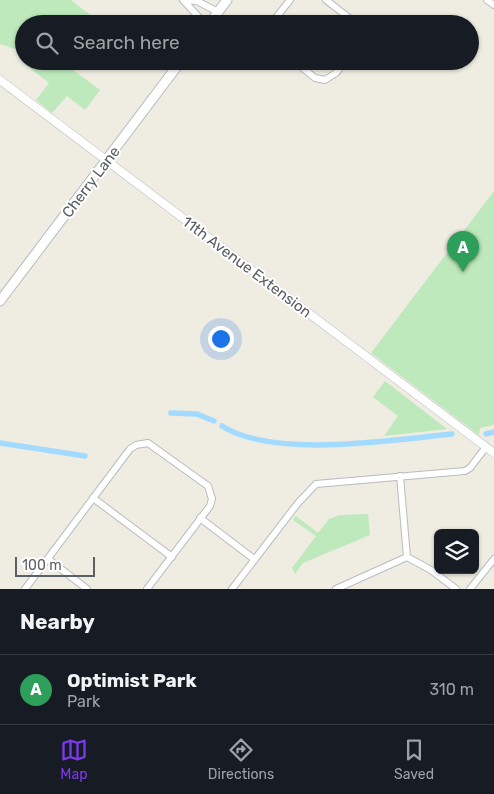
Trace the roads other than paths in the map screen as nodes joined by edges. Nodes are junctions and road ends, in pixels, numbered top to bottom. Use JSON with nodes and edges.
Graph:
{"nodes":[{"id":1,"x":183,"y":0,"type":"edge"},
{"id":2,"x":227,"y":0,"type":"edge"},
{"id":3,"x":290,"y":0,"type":"edge"},
{"id":4,"x":487,"y":0,"type":"edge"},
{"id":5,"x":328,"y":1,"type":"edge"},
{"id":6,"x":494,"y":5,"type":"edge"},
{"id":7,"x":218,"y":12,"type":"junction"},
{"id":8,"x":197,"y":15,"type":"edge"},
{"id":9,"x":216,"y":15,"type":"edge"},
{"id":10,"x":278,"y":15,"type":"edge"},
{"id":11,"x":346,"y":15,"type":"edge"},
{"id":12,"x":174,"y":70,"type":"edge"},
{"id":13,"x":305,"y":70,"type":"edge"},
{"id":14,"x":338,"y":70,"type":"edge"},
{"id":15,"x":0,"y":80,"type":"edge"},
{"id":16,"x":107,"y":161,"type":"junction"},
{"id":17,"x":0,"y":301,"type":"edge"},
{"id":18,"x":486,"y":448,"type":"junction"},
{"id":19,"x":494,"y":453,"type":"edge"},
{"id":20,"x":400,"y":476,"type":"junction"},
{"id":21,"x":94,"y":498,"type":"junction"},
{"id":22,"x":200,"y":518,"type":"junction"},
{"id":23,"x":172,"y":557,"type":"junction"},
{"id":24,"x":407,"y":557,"type":"junction"},
{"id":25,"x":48,"y":559,"type":"junction"},
{"id":26,"x":254,"y":559,"type":"junction"},
{"id":27,"x":494,"y":559,"type":"edge"},
{"id":28,"x":25,"y":589,"type":"edge"},
{"id":29,"x":87,"y":589,"type":"edge"},
{"id":30,"x":147,"y":589,"type":"edge"},
{"id":31,"x":232,"y":589,"type":"edge"},
{"id":32,"x":336,"y":589,"type":"edge"},
{"id":33,"x":456,"y":589,"type":"edge"},
{"id":34,"x":470,"y":589,"type":"edge"}],
"edges":[{"from":1,"to":7,"type":"street"},
{"from":1,"to":8,"type":"street"},
{"from":2,"to":7,"type":"main road"},
{"from":3,"to":10,"type":"street"},
{"from":4,"to":6,"type":"street"},
{"from":5,"to":11,"type":"street"},
{"from":7,"to":9,"type":"main road"},
{"from":12,"to":16,"type":"main road","name":"Cherry Lane"},
{"from":13,"to":14,"type":"street"},
{"from":15,"to":16,"type":"street","name":"11th Avenue Extension"},
{"from":16,"to":17,"type":"main road","name":"Cherry Lane"},
{"from":16,"to":18,"type":"street","name":"11th Avenue Extension"},
{"from":18,"to":19,"type":"street","name":"11th Avenue Extension"},
{"from":18,"to":20,"type":"street"},
{"from":20,"to":24,"type":"street"},
{"from":20,"to":26,"type":"street"},
{"from":21,"to":22,"type":"street"},
{"from":21,"to":23,"type":"street"},
{"from":21,"to":25,"type":"street"},
{"from":22,"to":23,"type":"street"},
{"from":22,"to":26,"type":"street"},
{"from":23,"to":30,"type":"street"},
{"from":24,"to":32,"type":"street"},
{"from":24,"to":33,"type":"street"},
{"from":25,"to":28,"type":"street"},
{"from":25,"to":29,"type":"street"},
{"from":26,"to":31,"type":"street"},
{"from":27,"to":34,"type":"street"}]}
